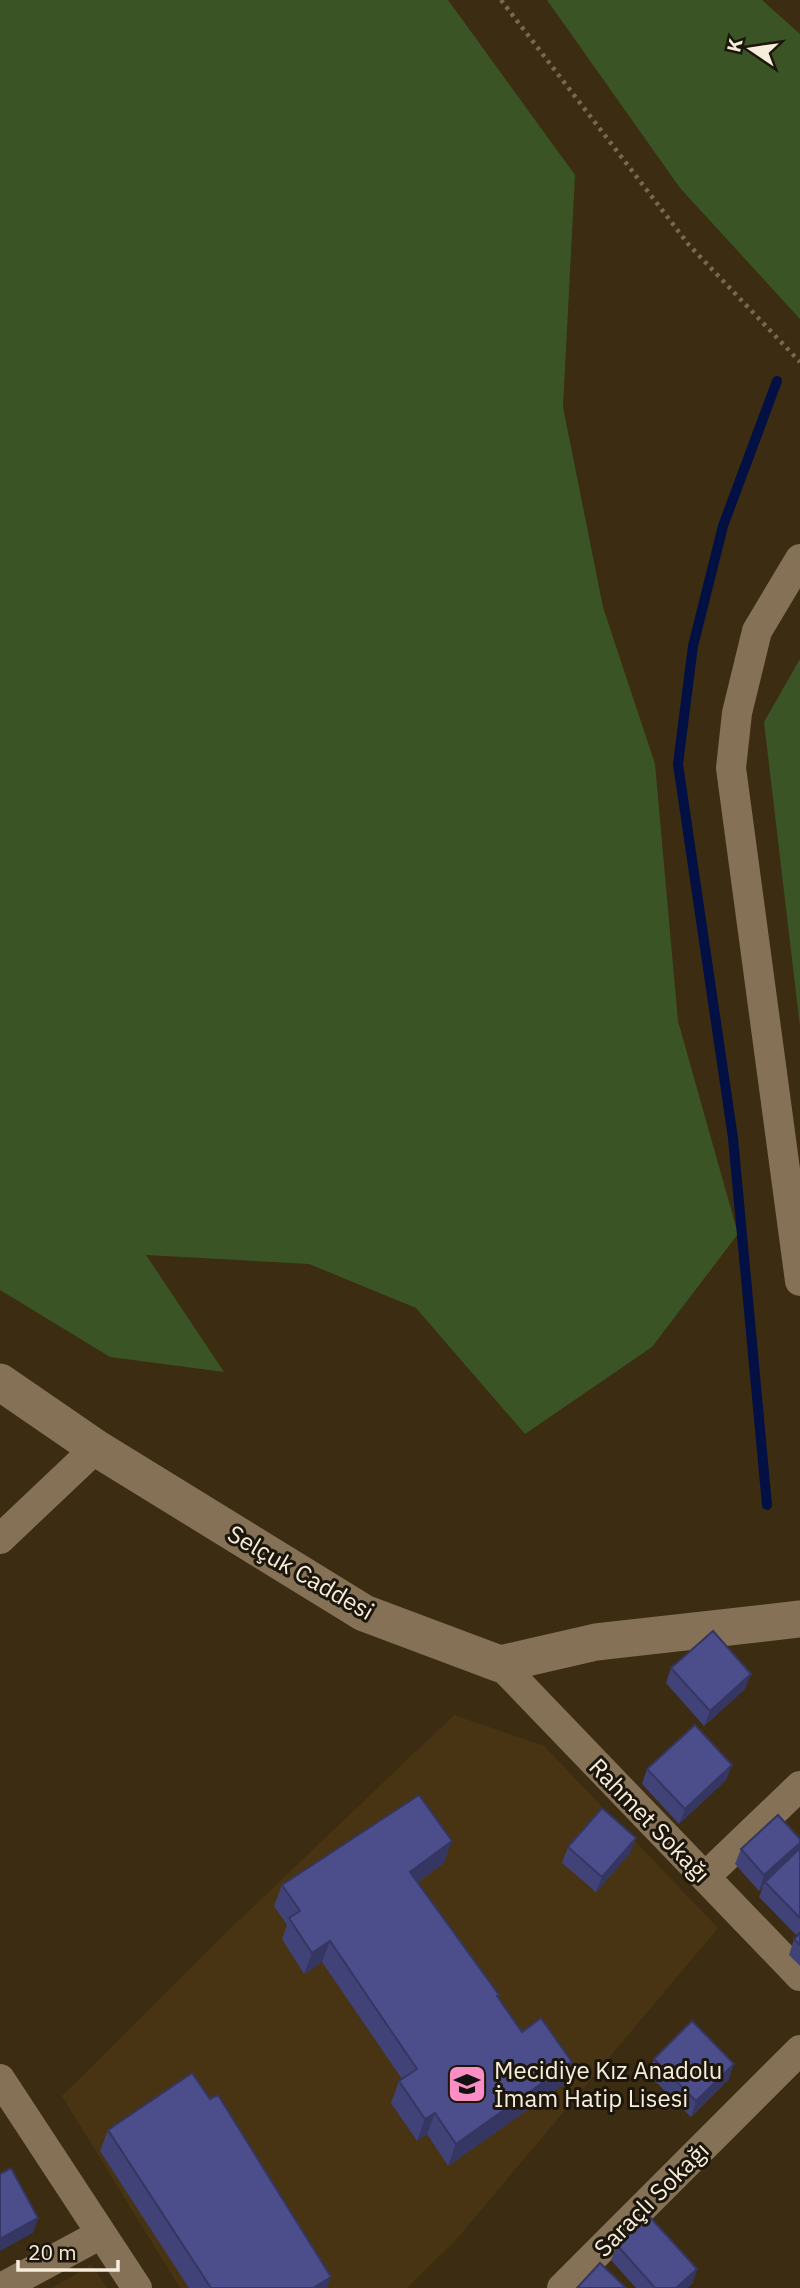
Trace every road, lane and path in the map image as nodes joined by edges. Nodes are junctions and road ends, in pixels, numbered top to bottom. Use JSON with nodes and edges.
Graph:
{"nodes":[{"id":1,"x":501,"y":0,"type":"edge"},
{"id":2,"x":800,"y":362,"type":"edge"},
{"id":3,"x":800,"y":559,"type":"edge"},
{"id":4,"x":800,"y":1281,"type":"edge"},
{"id":5,"x":0,"y":1382,"type":"edge"},
{"id":6,"x":96,"y":1448,"type":"junction"},
{"id":7,"x":0,"y":1539,"type":"edge"},
{"id":8,"x":800,"y":1619,"type":"edge"},
{"id":9,"x":500,"y":1664,"type":"junction"},
{"id":10,"x":800,"y":1786,"type":"edge"},
{"id":11,"x":705,"y":1877,"type":"junction"},
{"id":12,"x":800,"y":1976,"type":"edge"},
{"id":13,"x":800,"y":2050,"type":"edge"},
{"id":14,"x":0,"y":2079,"type":"edge"},
{"id":15,"x":100,"y":2234,"type":"junction"},
{"id":16,"x":1,"y":2288,"type":"edge"},
{"id":17,"x":138,"y":2288,"type":"edge"},
{"id":18,"x":562,"y":2288,"type":"edge"}],
"edges":[{"from":1,"to":2,"type":"path"},
{"from":3,"to":4,"type":"street"},
{"from":5,"to":6,"type":"street","name":"Selçuk Caddesi"},
{"from":6,"to":7,"type":"street"},
{"from":6,"to":9,"type":"street","name":"Selçuk Caddesi"},
{"from":8,"to":9,"type":"street"},
{"from":9,"to":11,"type":"street","name":"Rahmet Sokağı"},
{"from":10,"to":11,"type":"street"},
{"from":11,"to":12,"type":"street","name":"Rahmet Sokağı"},
{"from":13,"to":18,"type":"street","name":"Saraçlı Sokağı"},
{"from":14,"to":15,"type":"street"},
{"from":15,"to":16,"type":"street"},
{"from":15,"to":17,"type":"street"}]}
